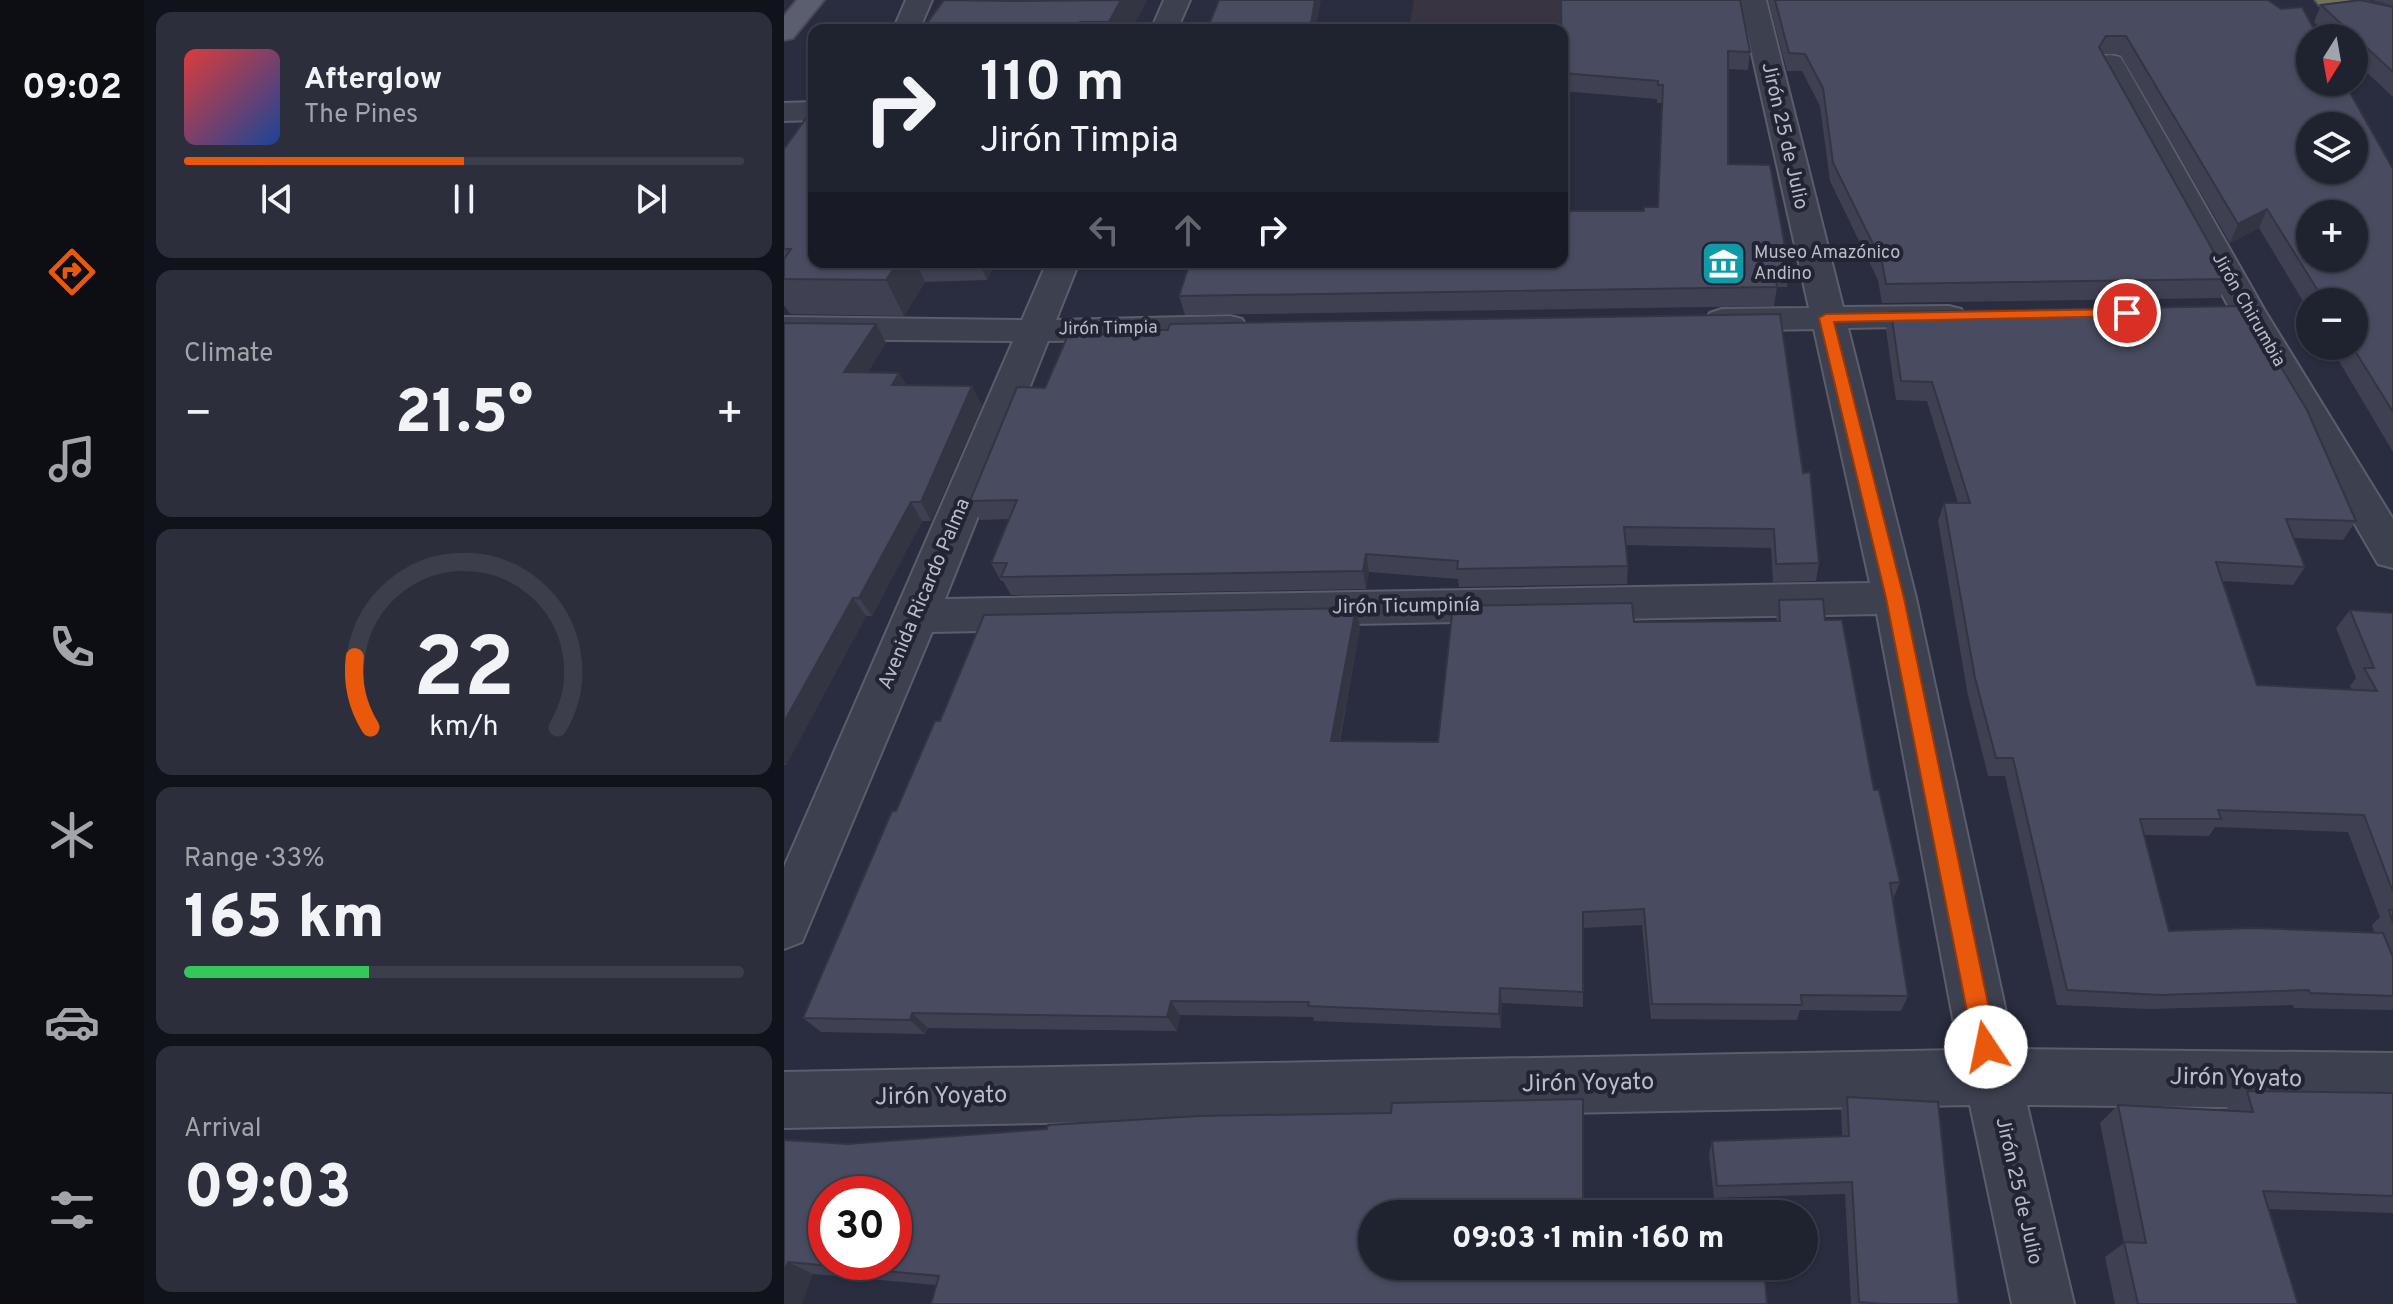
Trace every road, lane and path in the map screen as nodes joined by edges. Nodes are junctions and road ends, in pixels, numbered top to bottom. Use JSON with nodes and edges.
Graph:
{"nodes":[{"id":1,"x":811,"y":0,"type":"edge"},
{"id":2,"x":919,"y":0,"type":"edge"},
{"id":3,"x":1177,"y":0,"type":"edge"},
{"id":4,"x":1753,"y":0,"type":"edge"},
{"id":5,"x":2328,"y":0,"type":"edge"},
{"id":6,"x":2393,"y":16,"type":"edge"},
{"id":7,"x":908,"y":24,"type":"edge"},
{"id":8,"x":1167,"y":24,"type":"edge"},
{"id":9,"x":784,"y":32,"type":"edge"},
{"id":10,"x":2110,"y":63,"type":"edge"},
{"id":11,"x":808,"y":111,"type":"edge"},
{"id":12,"x":784,"y":112,"type":"edge"},
{"id":13,"x":1060,"y":268,"type":"edge"},
{"id":14,"x":1982,"y":315,"type":"edge"},
{"id":15,"x":1826,"y":318,"type":"junction"},
{"id":16,"x":1684,"y":320,"type":"edge"},
{"id":17,"x":1256,"y":327,"type":"edge"},
{"id":18,"x":784,"y":328,"type":"edge"},
{"id":19,"x":1034,"y":331,"type":"junction"},
{"id":20,"x":2393,"y":553,"type":"edge"},
{"id":21,"x":1895,"y":598,"type":"junction"},
{"id":22,"x":917,"y":616,"type":"junction"},
{"id":23,"x":784,"y":925,"type":"edge"},
{"id":24,"x":1992,"y":1077,"type":"junction"},
{"id":25,"x":2393,"y":1081,"type":"edge"},
{"id":26,"x":784,"y":1100,"type":"edge"},
{"id":27,"x":2043,"y":1304,"type":"edge"}],
"edges":[{"from":1,"to":9,"type":"main road"},
{"from":2,"to":7,"type":"street"},
{"from":3,"to":8,"type":"street"},
{"from":4,"to":15,"type":"street","name":"Jirón 25 de Julio"},
{"from":5,"to":6,"type":"highway"},
{"from":10,"to":20,"type":"street","name":"Jirón Chirumbia"},
{"from":11,"to":12,"type":"street"},
{"from":13,"to":19,"type":"street","name":"Avenida Ricardo Palma"},
{"from":14,"to":15,"type":"street"},
{"from":15,"to":16,"type":"street"},
{"from":15,"to":21,"type":"street","name":"Jirón 25 de Julio"},
{"from":17,"to":19,"type":"street","name":"Jirón Timpia"},
{"from":18,"to":19,"type":"street","name":"Jirón Timpia"},
{"from":19,"to":22,"type":"street","name":"Avenida Ricardo Palma"},
{"from":21,"to":22,"type":"street","name":"Jirón Ticumpinía"},
{"from":21,"to":24,"type":"street","name":"Jirón 25 de Julio"},
{"from":22,"to":23,"type":"street","name":"Avenida Ricardo Palma"},
{"from":24,"to":25,"type":"street","name":"Jirón Yoyato"},
{"from":24,"to":26,"type":"street","name":"Jirón Yoyato"},
{"from":24,"to":27,"type":"street","name":"Jirón 25 de Julio"}]}
